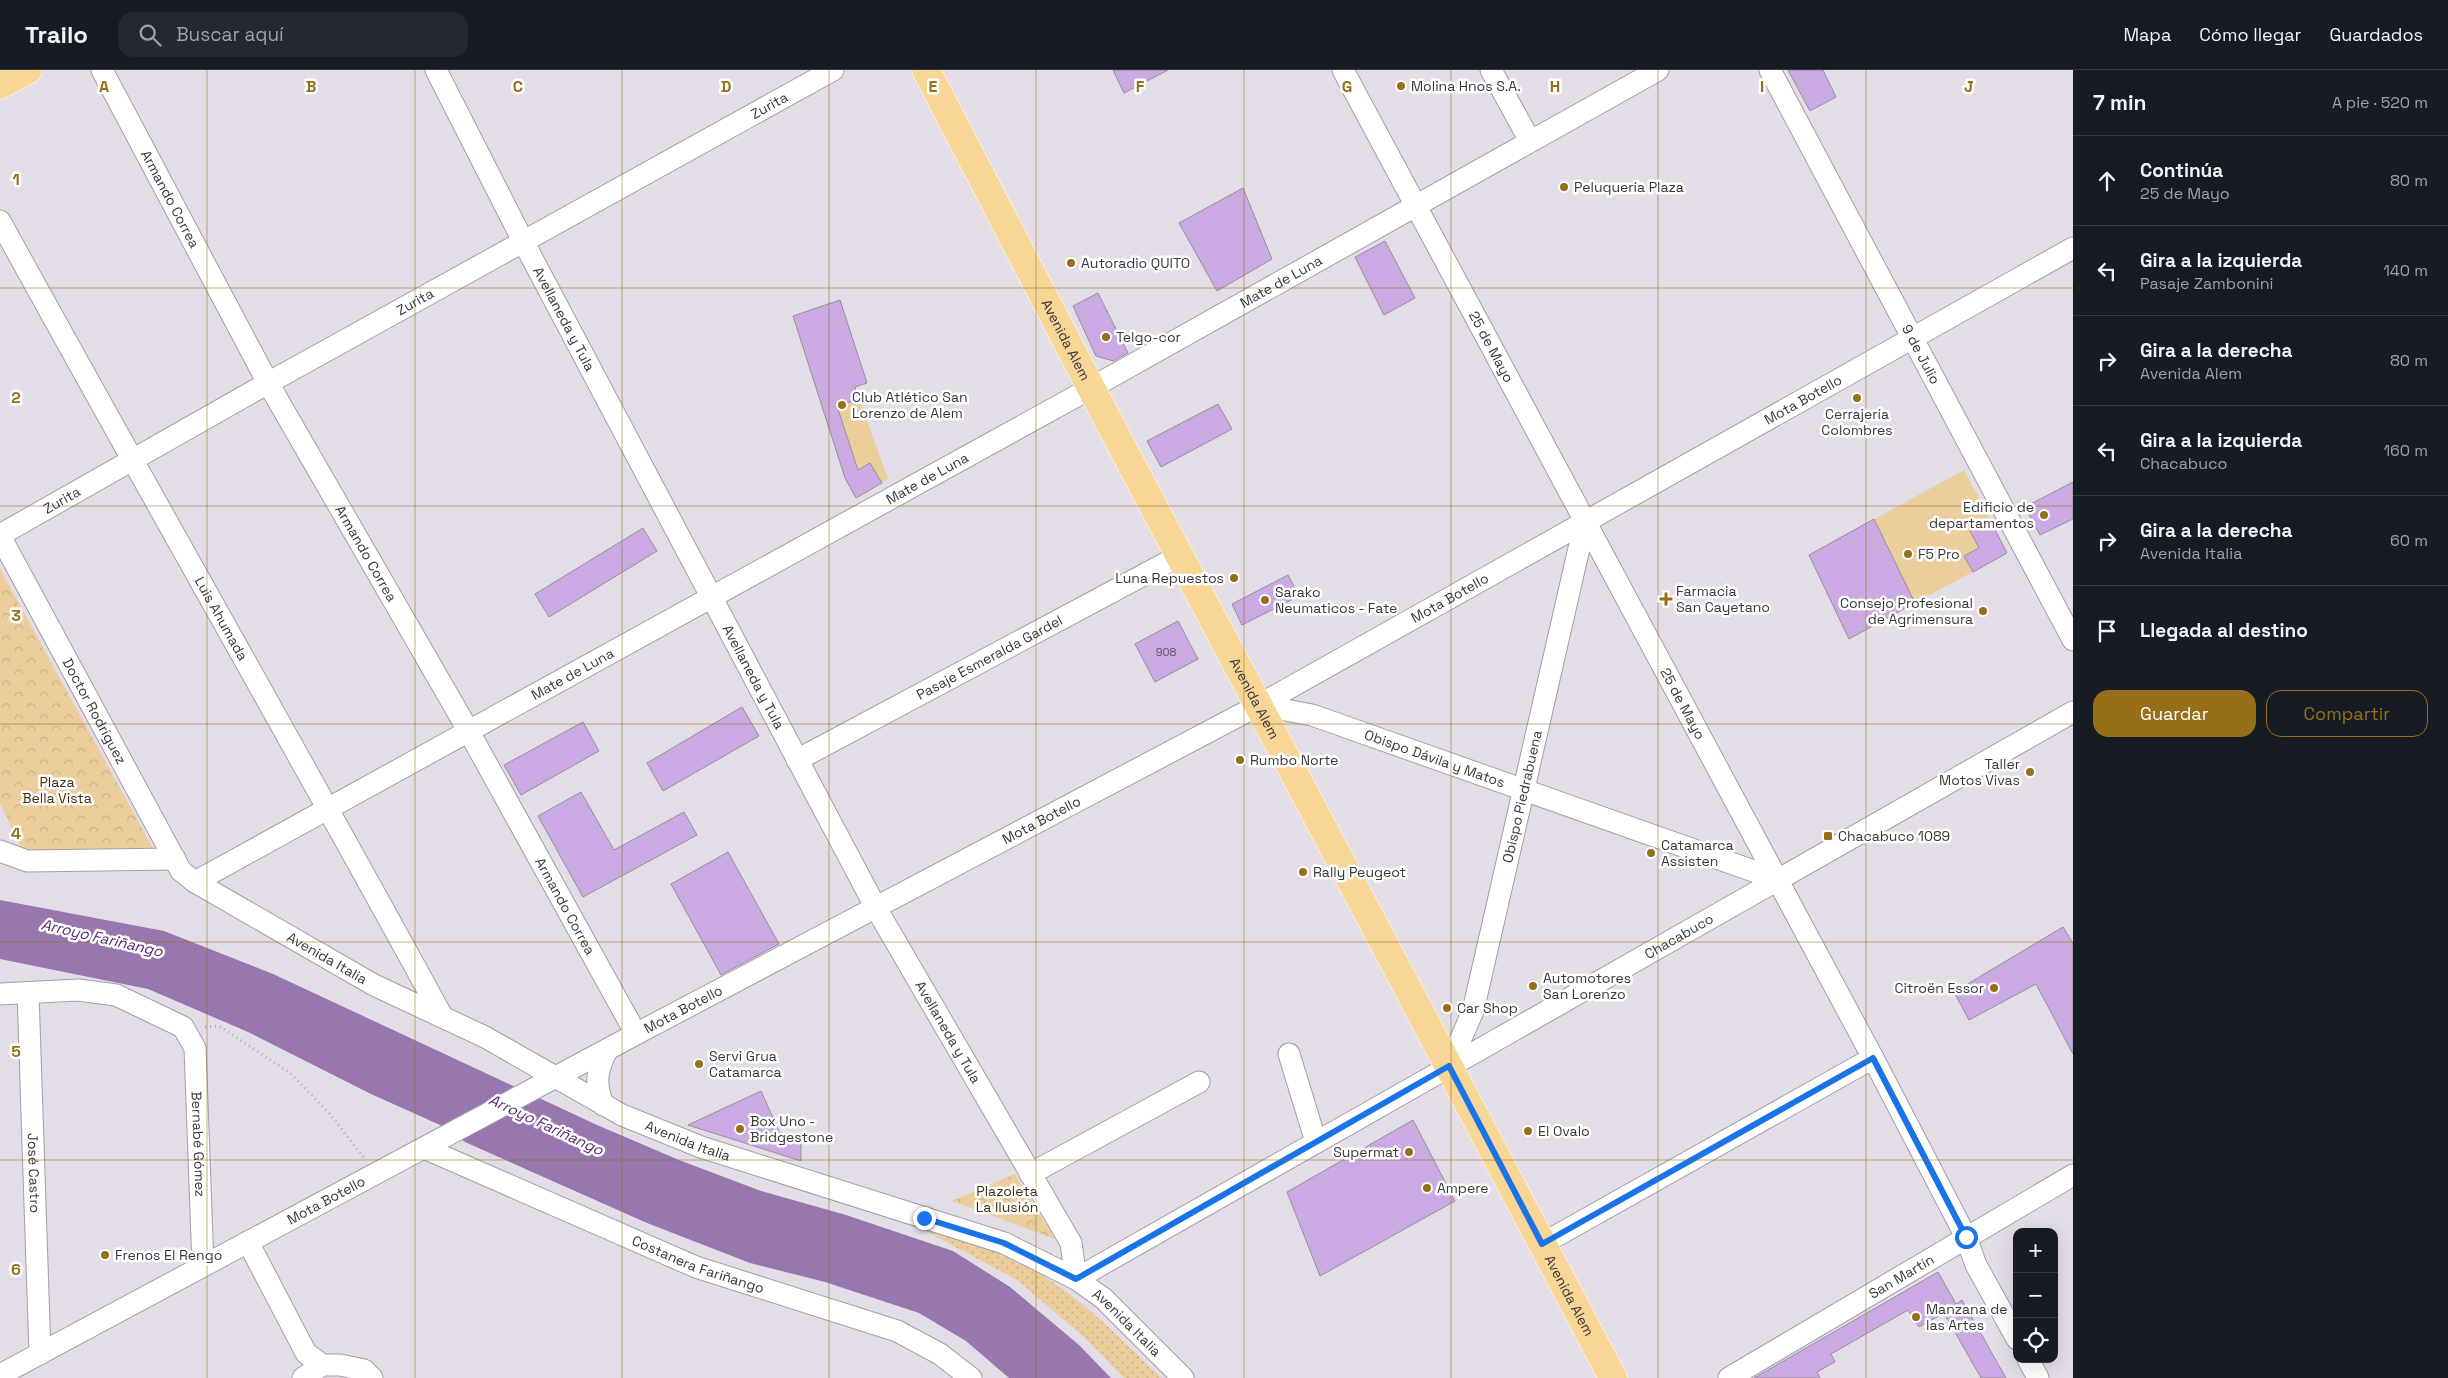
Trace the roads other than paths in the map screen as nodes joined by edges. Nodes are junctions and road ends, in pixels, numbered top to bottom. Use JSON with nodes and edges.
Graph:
{"nodes":[{"id":1,"x":28,"y":70,"type":"edge"},
{"id":2,"x":102,"y":70,"type":"edge"},
{"id":3,"x":436,"y":70,"type":"edge"},
{"id":4,"x":833,"y":70,"type":"edge"},
{"id":5,"x":926,"y":70,"type":"edge"},
{"id":6,"x":1343,"y":70,"type":"edge"},
{"id":7,"x":1491,"y":70,"type":"edge"},
{"id":8,"x":1658,"y":70,"type":"edge"},
{"id":9,"x":1770,"y":70,"type":"edge"},
{"id":10,"x":0,"y":84,"type":"edge"},
{"id":11,"x":1530,"y":141,"type":"junction"},
{"id":12,"x":1416,"y":205,"type":"junction"},
{"id":13,"x":0,"y":222,"type":"edge"},
{"id":14,"x":523,"y":241,"type":"junction"},
{"id":15,"x":2073,"y":248,"type":"edge"},
{"id":16,"x":1913,"y":339,"type":"junction"},
{"id":17,"x":268,"y":383,"type":"junction"},
{"id":18,"x":1091,"y":388,"type":"junction"},
{"id":19,"x":132,"y":461,"type":"junction"},
{"id":20,"x":1585,"y":522,"type":"junction"},
{"id":21,"x":0,"y":536,"type":"edge"},
{"id":22,"x":1179,"y":556,"type":"junction"},
{"id":23,"x":711,"y":597,"type":"junction"},
{"id":24,"x":2073,"y":640,"type":"edge"},
{"id":25,"x":1259,"y":705,"type":"junction"},
{"id":26,"x":2073,"y":712,"type":"edge"},
{"id":27,"x":468,"y":730,"type":"junction"},
{"id":28,"x":797,"y":760,"type":"junction"},
{"id":29,"x":1524,"y":789,"type":"junction"},
{"id":30,"x":328,"y":807,"type":"junction"},
{"id":31,"x":0,"y":851,"type":"edge"},
{"id":32,"x":175,"y":859,"type":"junction"},
{"id":33,"x":1776,"y":879,"type":"junction"},
{"id":34,"x":195,"y":882,"type":"junction"},
{"id":35,"x":876,"y":908,"type":"junction"},
{"id":36,"x":28,"y":993,"type":"junction"},
{"id":37,"x":0,"y":994,"type":"edge"},
{"id":38,"x":442,"y":1016,"type":"junction"},
{"id":39,"x":636,"y":1034,"type":"junction"},
{"id":40,"x":607,"y":1050,"type":"junction"},
{"id":41,"x":1289,"y":1054,"type":"dead end"},
{"id":42,"x":1873,"y":1058,"type":"junction"},
{"id":43,"x":1449,"y":1066,"type":"junction"},
{"id":44,"x":558,"y":1077,"type":"junction"},
{"id":45,"x":1199,"y":1082,"type":"dead end"},
{"id":46,"x":603,"y":1105,"type":"junction"},
{"id":47,"x":1316,"y":1142,"type":"junction"},
{"id":48,"x":432,"y":1144,"type":"junction"},
{"id":49,"x":1030,"y":1174,"type":"junction"},
{"id":50,"x":2073,"y":1175,"type":"edge"},
{"id":51,"x":1966,"y":1237,"type":"junction"},
{"id":52,"x":248,"y":1242,"type":"junction"},
{"id":53,"x":1542,"y":1244,"type":"junction"},
{"id":54,"x":203,"y":1266,"type":"junction"},
{"id":55,"x":1076,"y":1279,"type":"junction"},
{"id":56,"x":2013,"y":1332,"type":"edge"},
{"id":57,"x":40,"y":1354,"type":"junction"},
{"id":58,"x":2030,"y":1363,"type":"edge"},
{"id":59,"x":322,"y":1365,"type":"junction"},
{"id":60,"x":0,"y":1375,"type":"edge"},
{"id":61,"x":303,"y":1378,"type":"edge"},
{"id":62,"x":372,"y":1378,"type":"edge"},
{"id":63,"x":971,"y":1378,"type":"edge"},
{"id":64,"x":1183,"y":1378,"type":"edge"},
{"id":65,"x":1613,"y":1378,"type":"edge"},
{"id":66,"x":1728,"y":1378,"type":"edge"},
{"id":67,"x":2038,"y":1378,"type":"edge"}],
"edges":[{"from":1,"to":10,"type":"main road"},
{"from":2,"to":17,"type":"street","name":"Armando Correa"},
{"from":3,"to":14,"type":"street","name":"Avellaneda y Tula"},
{"from":4,"to":14,"type":"street","name":"Zurita"},
{"from":5,"to":18,"type":"main road","name":"Avenida Alem"},
{"from":6,"to":12,"type":"street","name":"25 de Mayo"},
{"from":7,"to":11,"type":"street"},
{"from":8,"to":11,"type":"street","name":"Mate de Luna"},
{"from":9,"to":16,"type":"street","name":"9 de Julio"},
{"from":11,"to":12,"type":"street","name":"Mate de Luna"},
{"from":12,"to":18,"type":"street","name":"Mate de Luna"},
{"from":12,"to":20,"type":"street","name":"25 de Mayo"},
{"from":13,"to":19,"type":"street","name":"Luis Ahumada"},
{"from":14,"to":17,"type":"street","name":"Zurita"},
{"from":14,"to":23,"type":"street","name":"Avellaneda y Tula"},
{"from":15,"to":16,"type":"street","name":"Mota Botello"},
{"from":16,"to":20,"type":"street","name":"Mota Botello"},
{"from":16,"to":24,"type":"street","name":"9 de Julio"},
{"from":17,"to":19,"type":"street","name":"Zurita"},
{"from":17,"to":27,"type":"street","name":"Armando Correa"},
{"from":18,"to":22,"type":"main road","name":"Avenida Alem"},
{"from":18,"to":23,"type":"street","name":"Mate de Luna"},
{"from":19,"to":21,"type":"street","name":"Zurita"},
{"from":19,"to":30,"type":"street","name":"Luis Ahumada"},
{"from":20,"to":25,"type":"street","name":"Mota Botello"},
{"from":20,"to":29,"type":"street","name":"Obispo Piedrabuena"},
{"from":20,"to":33,"type":"street","name":"25 de Mayo"},
{"from":21,"to":32,"type":"street","name":"Doctor Rodríguez"},
{"from":22,"to":25,"type":"main road","name":"Avenida Alem"},
{"from":22,"to":28,"type":"street","name":"Pasaje Esmeralda Gardel"},
{"from":23,"to":27,"type":"street","name":"Mate de Luna"},
{"from":23,"to":28,"type":"street","name":"Avellaneda y Tula"},
{"from":25,"to":29,"type":"street","name":"Obispo Dávila y Matos"},
{"from":25,"to":35,"type":"street","name":"Mota Botello"},
{"from":25,"to":43,"type":"main road","name":"Avenida Alem"},
{"from":26,"to":33,"type":"street","name":"Chacabuco"},
{"from":27,"to":30,"type":"street","name":"Mate de Luna"},
{"from":27,"to":39,"type":"street","name":"Armando Correa"},
{"from":28,"to":35,"type":"street","name":"Avellaneda y Tula"},
{"from":29,"to":33,"type":"street","name":"Obispo Dávila y Matos"},
{"from":29,"to":43,"type":"street","name":"Obispo Piedrabuena"},
{"from":30,"to":34,"type":"street","name":"Mate de Luna"},
{"from":30,"to":38,"type":"street","name":"Luis Ahumada"},
{"from":31,"to":32,"type":"street"},
{"from":32,"to":34,"type":"street","name":"Doctor Rodríguez"},
{"from":33,"to":42,"type":"street","name":"25 de Mayo"},
{"from":33,"to":43,"type":"street","name":"Chacabuco"},
{"from":34,"to":38,"type":"street","name":"Avenida Italia"},
{"from":35,"to":39,"type":"street","name":"Mota Botello"},
{"from":35,"to":49,"type":"street","name":"Avellaneda y Tula"},
{"from":36,"to":37,"type":"street"},
{"from":36,"to":54,"type":"street","name":"Bernabé Gómez"},
{"from":36,"to":57,"type":"street","name":"José Castro"},
{"from":38,"to":44,"type":"street","name":"Avenida Italia"},
{"from":39,"to":40,"type":"street","name":"Mota Botello"},
{"from":40,"to":44,"type":"street","name":"Mota Botello"},
{"from":40,"to":46,"type":"street"},
{"from":41,"to":47,"type":"street"},
{"from":42,"to":51,"type":"street","name":"25 de Mayo"},
{"from":42,"to":53,"type":"street"},
{"from":43,"to":47,"type":"street","name":"Chacabuco"},
{"from":43,"to":53,"type":"main road","name":"Avenida Alem"},
{"from":44,"to":46,"type":"street","name":"Avenida Italia"},
{"from":44,"to":48,"type":"street","name":"Mota Botello"},
{"from":45,"to":49,"type":"street"},
{"from":46,"to":55,"type":"street","name":"Avenida Italia"},
{"from":47,"to":55,"type":"street","name":"Chacabuco"},
{"from":48,"to":52,"type":"street","name":"Mota Botello"},
{"from":48,"to":63,"type":"street","name":"Costanera Fariñango"},
{"from":49,"to":55,"type":"street","name":"Avellaneda y Tula"},
{"from":50,"to":51,"type":"street","name":"San Martín"},
{"from":51,"to":56,"type":"street","name":"25 de Mayo"},
{"from":51,"to":66,"type":"street","name":"San Martín"},
{"from":52,"to":54,"type":"street","name":"Mota Botello"},
{"from":52,"to":59,"type":"street"},
{"from":53,"to":65,"type":"main road","name":"Avenida Alem"},
{"from":54,"to":57,"type":"street","name":"Mota Botello"},
{"from":55,"to":64,"type":"street","name":"Avenida Italia"},
{"from":57,"to":60,"type":"street","name":"Mota Botello"},
{"from":58,"to":67,"type":"street"},
{"from":59,"to":61,"type":"street"},
{"from":59,"to":62,"type":"street"}]}
